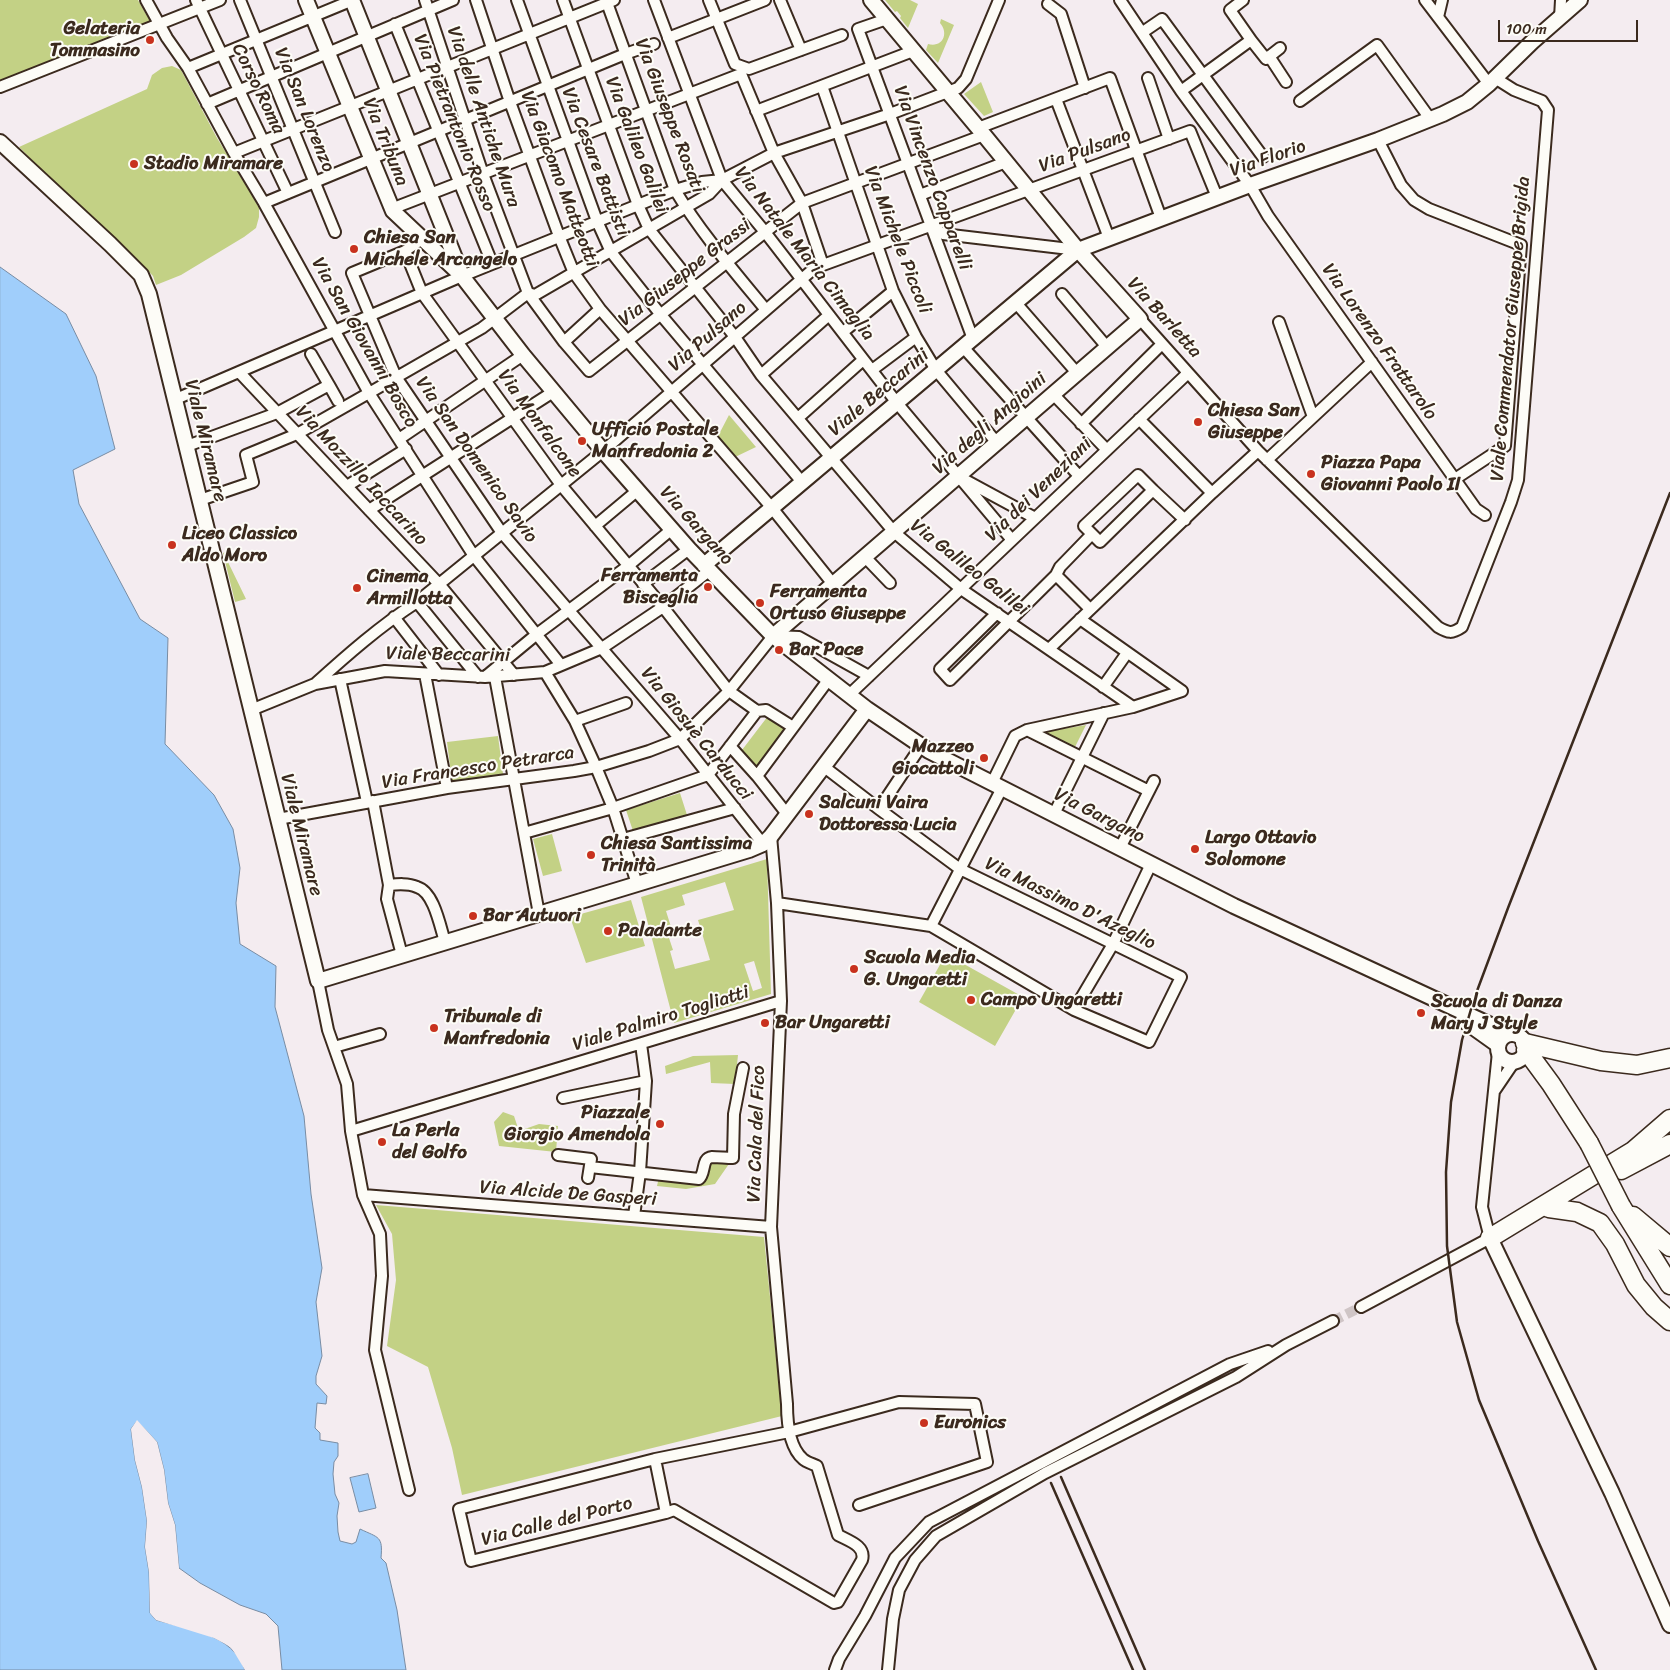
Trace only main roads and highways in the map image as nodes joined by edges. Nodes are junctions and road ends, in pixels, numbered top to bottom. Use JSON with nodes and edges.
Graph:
{"nodes":[{"id":1,"x":1670,"y":1058,"type":"edge"},
{"id":2,"x":1670,"y":1119,"type":"edge"},
{"id":3,"x":1670,"y":1144,"type":"edge"},
{"id":4,"x":1621,"y":1206,"type":"junction"},
{"id":5,"x":1549,"y":1208,"type":"junction"},
{"id":6,"x":1670,"y":1246,"type":"edge"},
{"id":7,"x":1670,"y":1285,"type":"edge"},
{"id":8,"x":1670,"y":1321,"type":"edge"}],
"edges":[{"from":1,"to":4,"type":"highway","bridge":true},
{"from":2,"to":5,"type":"highway"},
{"from":3,"to":5,"type":"highway"},
{"from":4,"to":6,"type":"highway"},
{"from":4,"to":7,"type":"highway"},
{"from":5,"to":8,"type":"highway"}]}
